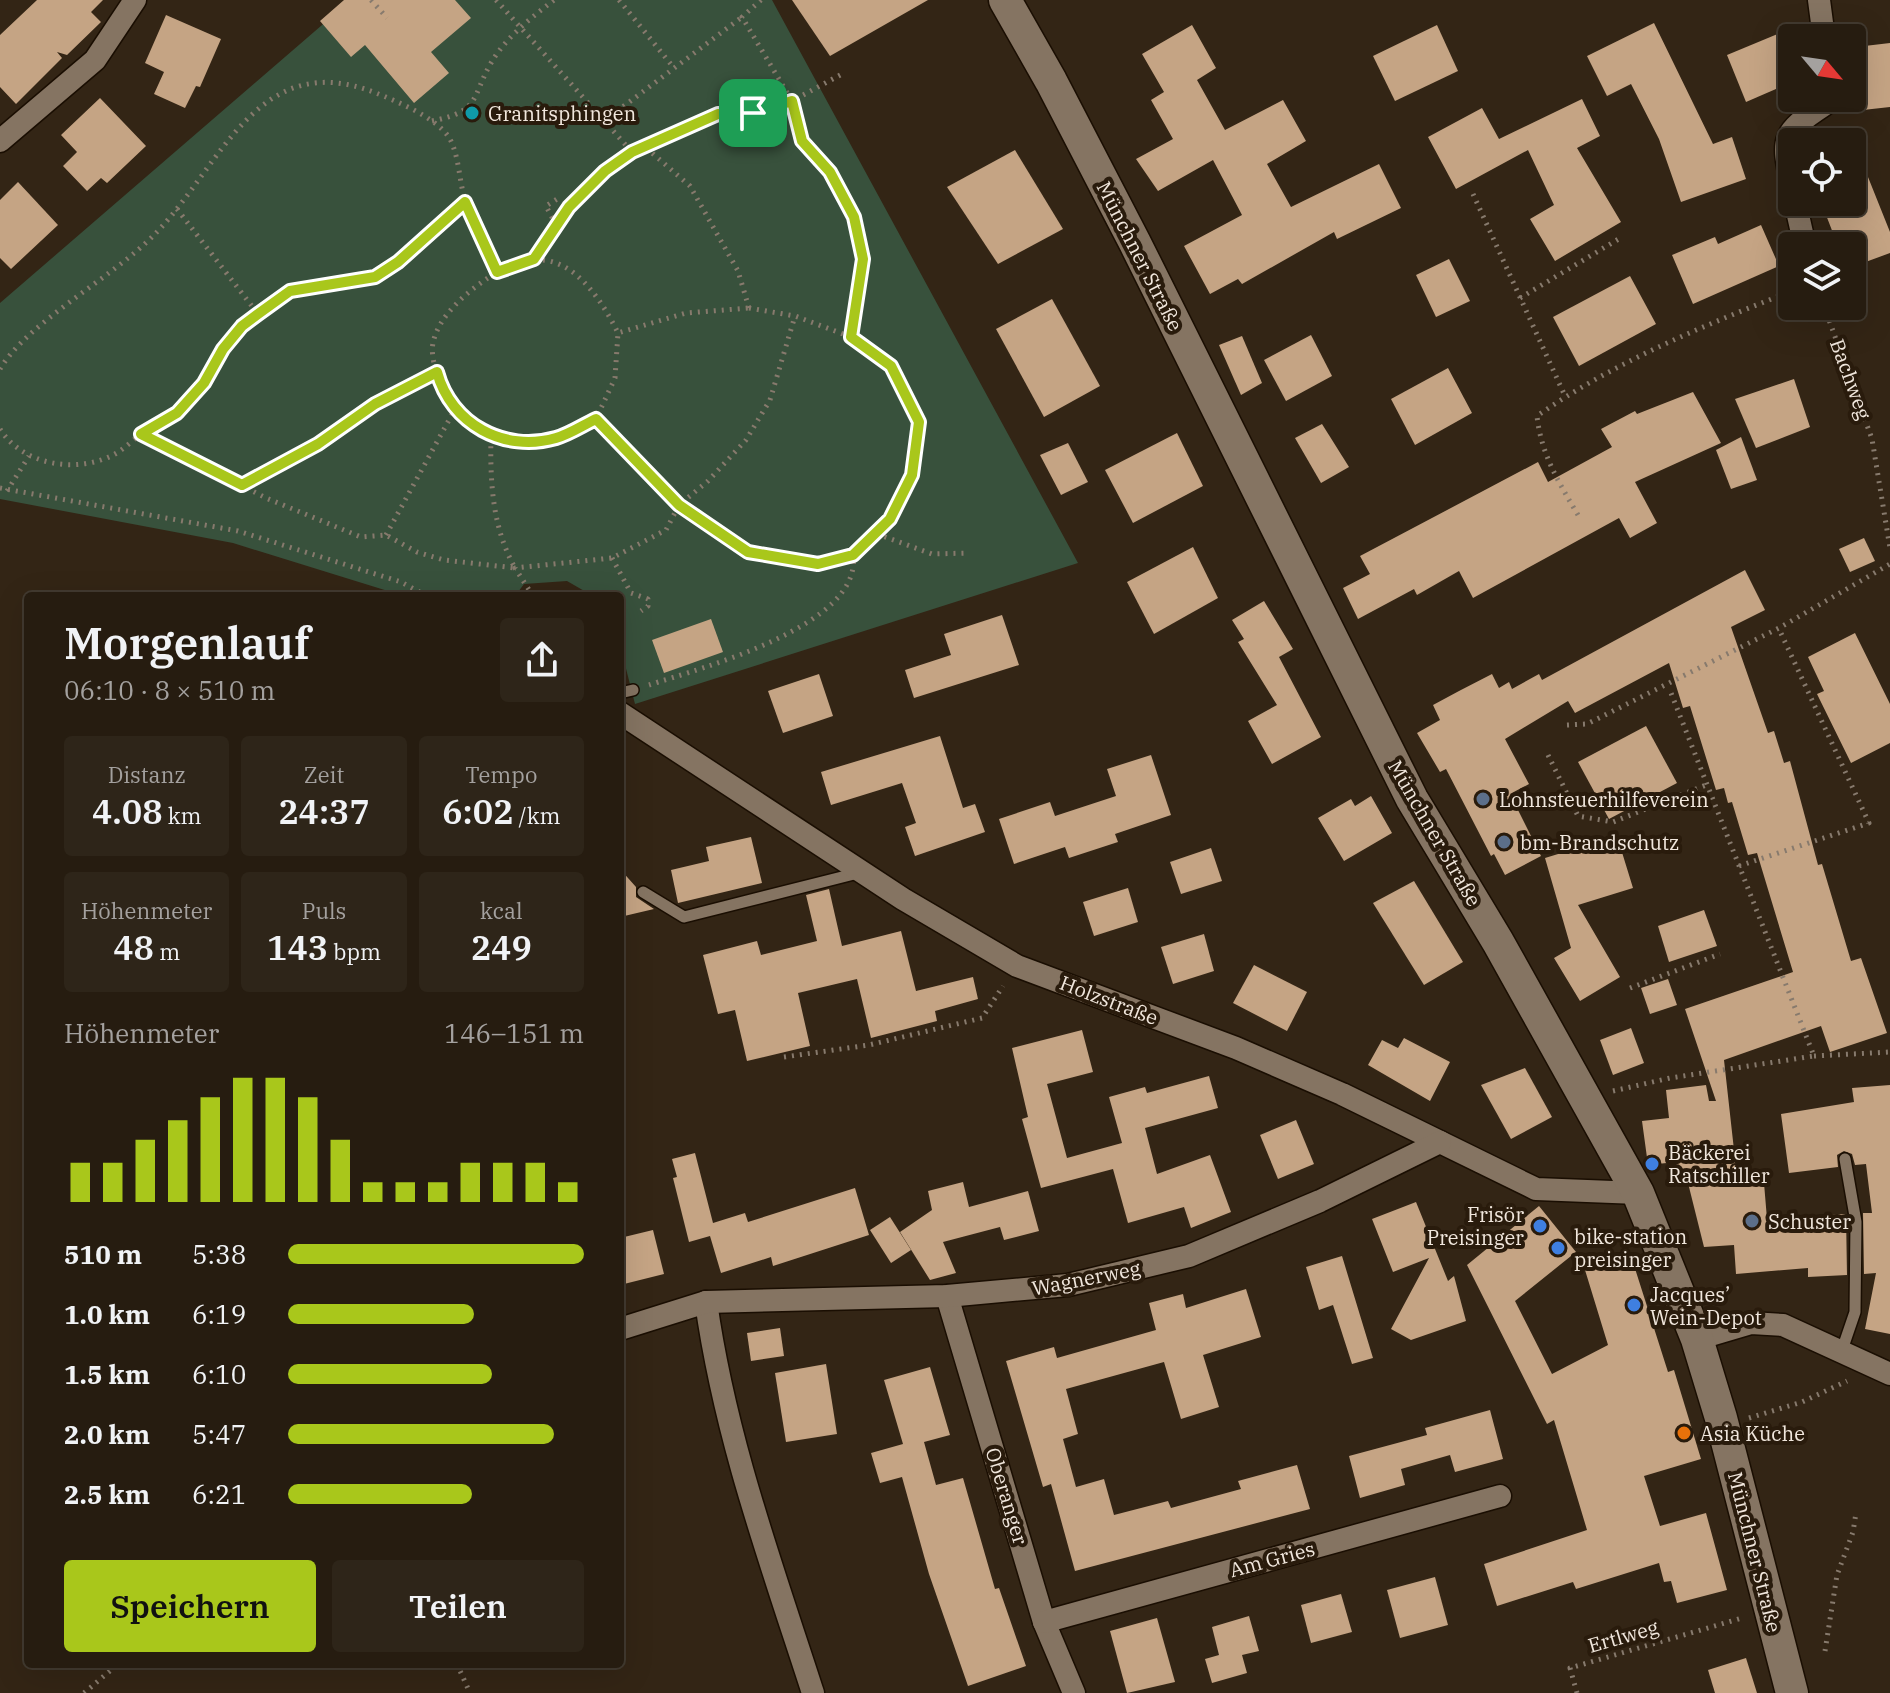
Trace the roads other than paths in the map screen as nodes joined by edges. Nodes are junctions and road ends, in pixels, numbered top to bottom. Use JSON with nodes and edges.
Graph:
{"nodes":[{"id":1,"x":135,"y":0,"type":"edge"},
{"id":2,"x":1005,"y":0,"type":"edge"},
{"id":3,"x":1819,"y":0,"type":"edge"},
{"id":4,"x":1822,"y":24,"type":"edge"},
{"id":5,"x":1813,"y":112,"type":"edge"},
{"id":6,"x":1792,"y":128,"type":"edge"},
{"id":7,"x":0,"y":141,"type":"edge"},
{"id":8,"x":633,"y":690,"type":"road end"},
{"id":9,"x":624,"y":692,"type":"edge"},
{"id":10,"x":624,"y":716,"type":"edge"},
{"id":11,"x":863,"y":872,"type":"junction"},
{"id":12,"x":643,"y":892,"type":"dead end"},
{"id":13,"x":1440,"y":1142,"type":"junction"},
{"id":14,"x":1845,"y":1159,"type":"dead end"},
{"id":15,"x":1638,"y":1193,"type":"junction"},
{"id":16,"x":947,"y":1296,"type":"junction"},
{"id":17,"x":706,"y":1302,"type":"junction"},
{"id":18,"x":624,"y":1328,"type":"edge"},
{"id":19,"x":1697,"y":1339,"type":"junction"},
{"id":20,"x":1841,"y":1353,"type":"junction"},
{"id":21,"x":1882,"y":1371,"type":"edge"},
{"id":22,"x":1500,"y":1496,"type":"dead end"},
{"id":23,"x":1044,"y":1622,"type":"junction"},
{"id":24,"x":813,"y":1693,"type":"edge"},
{"id":25,"x":1074,"y":1693,"type":"edge"},
{"id":26,"x":1792,"y":1693,"type":"edge"}],
"edges":[{"from":1,"to":7,"type":"street"},
{"from":2,"to":15,"type":"main road","name":"Münchner Straße"},
{"from":3,"to":4,"type":"street"},
{"from":5,"to":6,"type":"street"},
{"from":8,"to":9,"type":"lane"},
{"from":10,"to":11,"type":"street","name":"Holzstraße"},
{"from":11,"to":12,"type":"lane"},
{"from":11,"to":13,"type":"street","name":"Holzstraße"},
{"from":13,"to":15,"type":"street","name":"Holzstraße"},
{"from":13,"to":16,"type":"street","name":"Wagnerweg"},
{"from":14,"to":20,"type":"lane"},
{"from":15,"to":19,"type":"main road","name":"Münchner Straße"},
{"from":16,"to":17,"type":"street","name":"Wagnerweg"},
{"from":16,"to":23,"type":"street","name":"Oberanger"},
{"from":17,"to":18,"type":"street","name":"Wagnerweg"},
{"from":17,"to":24,"type":"street"},
{"from":19,"to":20,"type":"street"},
{"from":19,"to":26,"type":"main road","name":"Münchner Straße"},
{"from":20,"to":21,"type":"street"},
{"from":22,"to":23,"type":"street","name":"Am Gries"},
{"from":23,"to":25,"type":"street","name":"Oberanger"}]}
